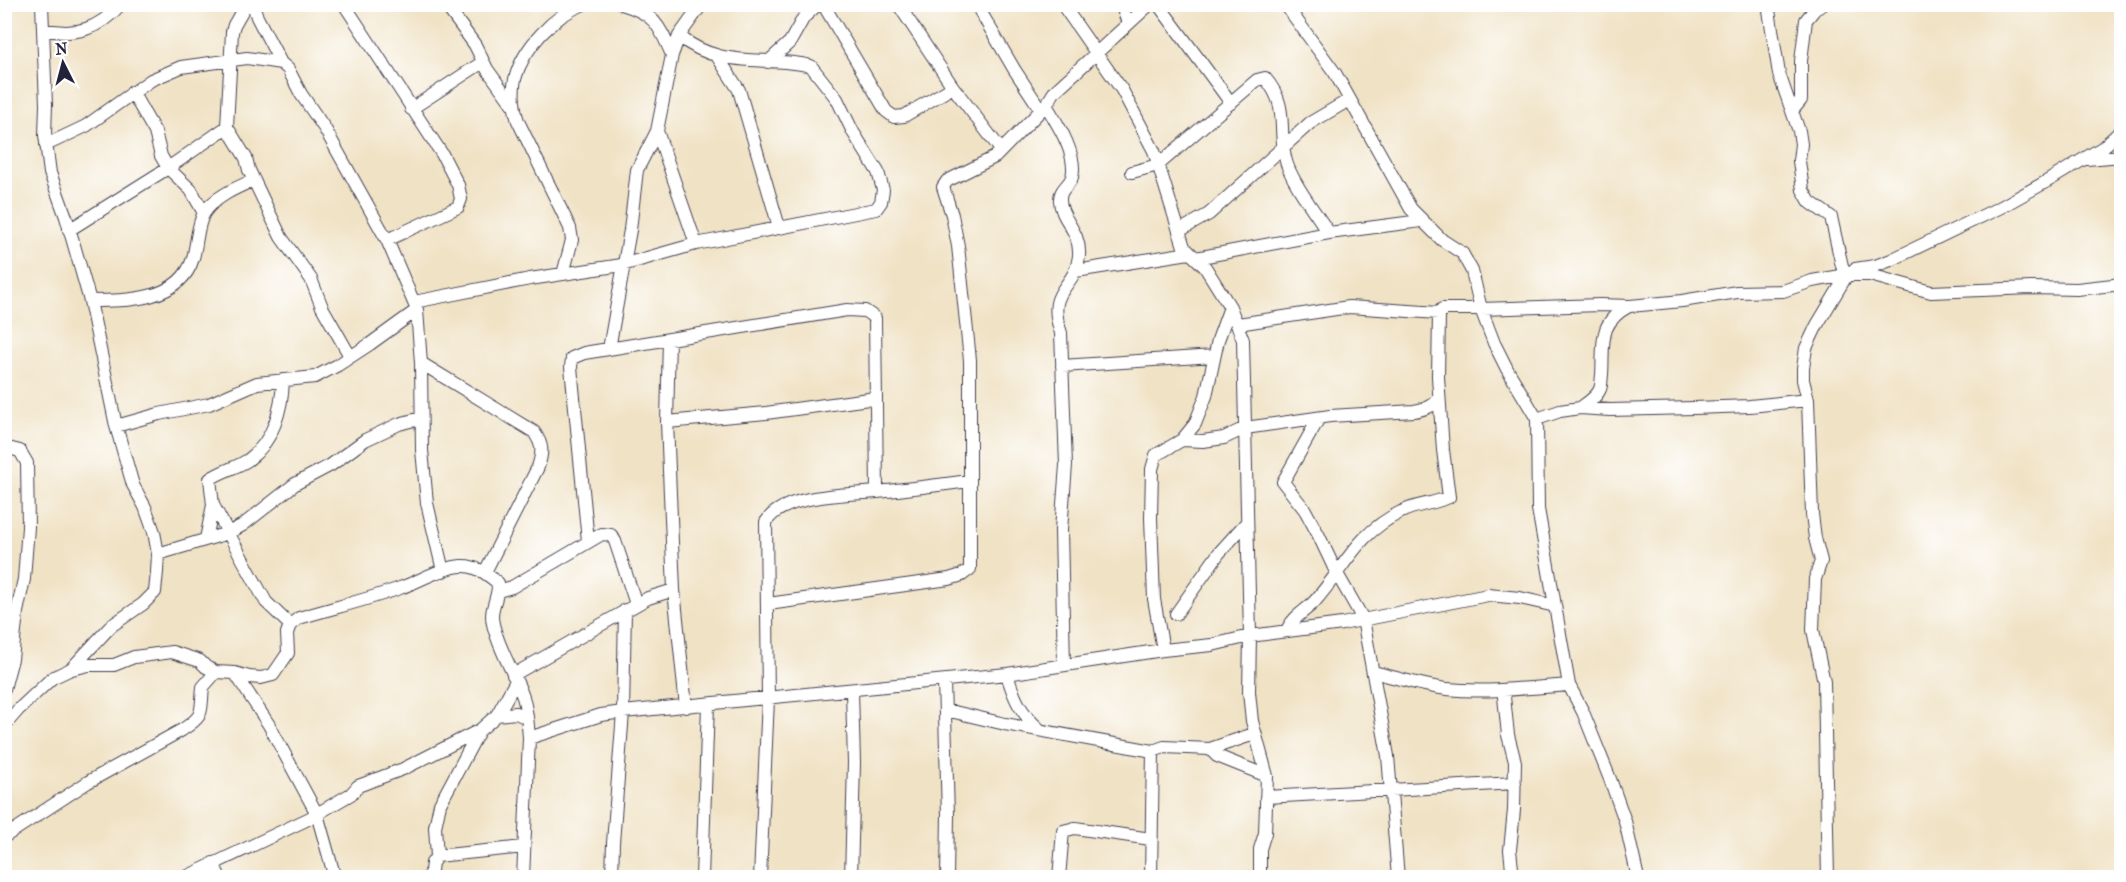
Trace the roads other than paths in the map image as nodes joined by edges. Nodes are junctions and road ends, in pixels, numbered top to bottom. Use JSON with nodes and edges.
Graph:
{"nodes":[{"id":1,"x":42,"y":4,"type":"edge"},
{"id":2,"x":121,"y":4,"type":"edge"},
{"id":3,"x":246,"y":4,"type":"edge"},
{"id":4,"x":253,"y":4,"type":"edge"},
{"id":5,"x":344,"y":4,"type":"edge"},
{"id":6,"x":445,"y":4,"type":"edge"},
{"id":7,"x":584,"y":4,"type":"edge"},
{"id":8,"x":702,"y":4,"type":"edge"},
{"id":9,"x":818,"y":4,"type":"edge"},
{"id":10,"x":823,"y":4,"type":"edge"},
{"id":11,"x":898,"y":4,"type":"edge"},
{"id":12,"x":976,"y":4,"type":"edge"},
{"id":13,"x":1062,"y":4,"type":"edge"},
{"id":14,"x":1121,"y":4,"type":"edge"},
{"id":15,"x":1150,"y":4,"type":"edge"},
{"id":16,"x":1158,"y":4,"type":"edge"},
{"id":17,"x":1285,"y":4,"type":"edge"},
{"id":18,"x":1768,"y":4,"type":"edge"},
{"id":19,"x":1824,"y":4,"type":"edge"},
{"id":20,"x":628,"y":5,"type":"edge"},
{"id":21,"x":1128,"y":23,"type":"junction"},
{"id":22,"x":43,"y":29,"type":"junction"},
{"id":23,"x":679,"y":36,"type":"junction"},
{"id":24,"x":704,"y":51,"type":"junction"},
{"id":25,"x":1097,"y":53,"type":"junction"},
{"id":26,"x":672,"y":55,"type":"junction"},
{"id":27,"x":717,"y":56,"type":"junction"},
{"id":28,"x":232,"y":60,"type":"junction"},
{"id":29,"x":483,"y":62,"type":"junction"},
{"id":30,"x":768,"y":62,"type":"junction"},
{"id":31,"x":281,"y":63,"type":"junction"},
{"id":32,"x":953,"y":87,"type":"junction"},
{"id":33,"x":132,"y":92,"type":"junction"},
{"id":34,"x":1349,"y":99,"type":"junction"},
{"id":35,"x":1231,"y":103,"type":"junction"},
{"id":36,"x":513,"y":105,"type":"junction"},
{"id":37,"x":1043,"y":107,"type":"junction"},
{"id":38,"x":411,"y":109,"type":"junction"},
{"id":39,"x":1792,"y":111,"type":"junction"},
{"id":40,"x":227,"y":127,"type":"junction"},
{"id":41,"x":2121,"y":130,"type":"edge"},
{"id":42,"x":657,"y":131,"type":"junction"},
{"id":43,"x":46,"y":145,"type":"junction"},
{"id":44,"x":1284,"y":145,"type":"junction"},
{"id":45,"x":1001,"y":150,"type":"junction"},
{"id":46,"x":2121,"y":156,"type":"edge"},
{"id":47,"x":2083,"y":160,"type":"junction"},
{"id":48,"x":1158,"y":165,"type":"junction"},
{"id":49,"x":168,"y":168,"type":"junction"},
{"id":50,"x":1132,"y":172,"type":"dead end"},
{"id":51,"x":254,"y":180,"type":"junction"},
{"id":52,"x":204,"y":213,"type":"junction"},
{"id":53,"x":1421,"y":221,"type":"junction"},
{"id":54,"x":779,"y":226,"type":"junction"},
{"id":55,"x":69,"y":230,"type":"junction"},
{"id":56,"x":1179,"y":231,"type":"junction"},
{"id":57,"x":1329,"y":234,"type":"junction"},
{"id":58,"x":387,"y":240,"type":"junction"},
{"id":59,"x":696,"y":244,"type":"junction"},
{"id":60,"x":1192,"y":255,"type":"junction"},
{"id":61,"x":622,"y":265,"type":"junction"},
{"id":62,"x":1076,"y":271,"type":"junction"},
{"id":63,"x":563,"y":274,"type":"junction"},
{"id":64,"x":1847,"y":275,"type":"junction"},
{"id":65,"x":2121,"y":284,"type":"edge"},
{"id":66,"x":90,"y":301,"type":"junction"},
{"id":67,"x":415,"y":306,"type":"junction"},
{"id":68,"x":1630,"y":306,"type":"junction"},
{"id":69,"x":1230,"y":307,"type":"junction"},
{"id":70,"x":1481,"y":309,"type":"junction"},
{"id":71,"x":1438,"y":313,"type":"junction"},
{"id":72,"x":1238,"y":324,"type":"junction"},
{"id":73,"x":669,"y":339,"type":"junction"},
{"id":74,"x":609,"y":349,"type":"junction"},
{"id":75,"x":350,"y":356,"type":"junction"},
{"id":76,"x":1214,"y":356,"type":"junction"},
{"id":77,"x":421,"y":363,"type":"junction"},
{"id":78,"x":1062,"y":366,"type":"junction"},
{"id":79,"x":283,"y":381,"type":"junction"},
{"id":80,"x":876,"y":398,"type":"junction"},
{"id":81,"x":1439,"y":398,"type":"junction"},
{"id":82,"x":1808,"y":400,"type":"junction"},
{"id":83,"x":1580,"y":408,"type":"junction"},
{"id":84,"x":1414,"y":411,"type":"junction"},
{"id":85,"x":421,"y":418,"type":"junction"},
{"id":86,"x":1319,"y":418,"type":"junction"},
{"id":87,"x":1537,"y":419,"type":"junction"},
{"id":88,"x":1441,"y":420,"type":"junction"},
{"id":89,"x":668,"y":422,"type":"junction"},
{"id":90,"x":116,"y":426,"type":"junction"},
{"id":91,"x":1245,"y":428,"type":"junction"},
{"id":92,"x":1182,"y":440,"type":"junction"},
{"id":93,"x":4,"y":447,"type":"edge"},
{"id":94,"x":969,"y":481,"type":"junction"},
{"id":95,"x":877,"y":492,"type":"junction"},
{"id":96,"x":213,"y":506,"type":"junction"},
{"id":97,"x":1247,"y":522,"type":"junction"},
{"id":98,"x":228,"y":532,"type":"junction"},
{"id":99,"x":206,"y":539,"type":"junction"},
{"id":100,"x":588,"y":541,"type":"junction"},
{"id":101,"x":158,"y":554,"type":"junction"},
{"id":102,"x":443,"y":571,"type":"junction"},
{"id":103,"x":484,"y":572,"type":"junction"},
{"id":104,"x":1336,"y":572,"type":"junction"},
{"id":105,"x":498,"y":587,"type":"junction"},
{"id":106,"x":674,"y":590,"type":"junction"},
{"id":107,"x":768,"y":604,"type":"junction"},
{"id":108,"x":1555,"y":606,"type":"junction"},
{"id":109,"x":631,"y":607,"type":"junction"},
{"id":110,"x":1176,"y":614,"type":"dead end"},
{"id":111,"x":1363,"y":619,"type":"junction"},
{"id":112,"x":291,"y":625,"type":"junction"},
{"id":113,"x":1287,"y":631,"type":"junction"},
{"id":114,"x":1250,"y":636,"type":"junction"},
{"id":115,"x":1163,"y":650,"type":"junction"},
{"id":116,"x":1064,"y":665,"type":"junction"},
{"id":117,"x":71,"y":669,"type":"junction"},
{"id":118,"x":216,"y":672,"type":"junction"},
{"id":119,"x":1373,"y":672,"type":"junction"},
{"id":120,"x":235,"y":673,"type":"junction"},
{"id":121,"x":1007,"y":674,"type":"junction"},
{"id":122,"x":515,"y":678,"type":"junction"},
{"id":123,"x":944,"y":681,"type":"junction"},
{"id":124,"x":1569,"y":685,"type":"junction"},
{"id":125,"x":4,"y":689,"type":"edge"},
{"id":126,"x":1507,"y":690,"type":"junction"},
{"id":127,"x":852,"y":691,"type":"junction"},
{"id":128,"x":768,"y":699,"type":"junction"},
{"id":129,"x":708,"y":705,"type":"junction"},
{"id":130,"x":686,"y":707,"type":"junction"},
{"id":131,"x":946,"y":710,"type":"junction"},
{"id":132,"x":623,"y":712,"type":"junction"},
{"id":133,"x":497,"y":715,"type":"junction"},
{"id":134,"x":527,"y":718,"type":"junction"},
{"id":135,"x":4,"y":726,"type":"edge"},
{"id":136,"x":1039,"y":729,"type":"junction"},
{"id":137,"x":480,"y":730,"type":"junction"},
{"id":138,"x":1254,"y":734,"type":"junction"},
{"id":139,"x":529,"y":738,"type":"junction"},
{"id":140,"x":1210,"y":749,"type":"junction"},
{"id":141,"x":1154,"y":751,"type":"junction"},
{"id":142,"x":1267,"y":776,"type":"junction"},
{"id":143,"x":1515,"y":783,"type":"junction"},
{"id":144,"x":1390,"y":790,"type":"junction"},
{"id":145,"x":1266,"y":797,"type":"junction"},
{"id":146,"x":317,"y":814,"type":"junction"},
{"id":147,"x":4,"y":837,"type":"edge"},
{"id":148,"x":1151,"y":839,"type":"junction"},
{"id":149,"x":524,"y":847,"type":"junction"},
{"id":150,"x":437,"y":856,"type":"junction"},
{"id":151,"x":213,"y":863,"type":"junction"},
{"id":152,"x":184,"y":878,"type":"edge"},
{"id":153,"x":220,"y":878,"type":"edge"},
{"id":154,"x":335,"y":878,"type":"edge"},
{"id":155,"x":430,"y":878,"type":"edge"},
{"id":156,"x":523,"y":878,"type":"edge"},
{"id":157,"x":612,"y":878,"type":"edge"},
{"id":158,"x":702,"y":878,"type":"edge"},
{"id":159,"x":760,"y":878,"type":"edge"},
{"id":160,"x":851,"y":878,"type":"edge"},
{"id":161,"x":947,"y":878,"type":"edge"},
{"id":162,"x":1059,"y":878,"type":"edge"},
{"id":163,"x":1151,"y":878,"type":"edge"},
{"id":164,"x":1260,"y":878,"type":"edge"},
{"id":165,"x":1398,"y":878,"type":"edge"},
{"id":166,"x":1513,"y":878,"type":"edge"},
{"id":167,"x":1638,"y":878,"type":"edge"},
{"id":168,"x":1828,"y":878,"type":"edge"}],
"edges":[{"from":1,"to":22,"type":"street"},
{"from":2,"to":22,"type":"street"},
{"from":3,"to":28,"type":"street"},
{"from":4,"to":31,"type":"street"},
{"from":5,"to":38,"type":"street"},
{"from":6,"to":29,"type":"street"},
{"from":7,"to":36,"type":"street"},
{"from":8,"to":23,"type":"street"},
{"from":9,"to":30,"type":"street"},
{"from":10,"to":32,"type":"street"},
{"from":11,"to":32,"type":"street"},
{"from":12,"to":37,"type":"street"},
{"from":13,"to":25,"type":"street"},
{"from":14,"to":21,"type":"street"},
{"from":15,"to":21,"type":"street"},
{"from":16,"to":35,"type":"street"},
{"from":17,"to":34,"type":"street"},
{"from":18,"to":39,"type":"street"},
{"from":19,"to":39,"type":"street"},
{"from":20,"to":26,"type":"street"},
{"from":21,"to":25,"type":"street"},
{"from":22,"to":43,"type":"street"},
{"from":23,"to":24,"type":"street"},
{"from":23,"to":26,"type":"street"},
{"from":24,"to":26,"type":"street"},
{"from":24,"to":27,"type":"street"},
{"from":25,"to":37,"type":"street"},
{"from":25,"to":48,"type":"street"},
{"from":26,"to":42,"type":"street"},
{"from":27,"to":30,"type":"street"},
{"from":27,"to":54,"type":"street"},
{"from":28,"to":31,"type":"street"},
{"from":28,"to":33,"type":"street"},
{"from":28,"to":40,"type":"street"},
{"from":29,"to":36,"type":"street"},
{"from":29,"to":38,"type":"street"},
{"from":30,"to":54,"type":"street"},
{"from":31,"to":58,"type":"street"},
{"from":32,"to":45,"type":"street"},
{"from":33,"to":43,"type":"street"},
{"from":33,"to":49,"type":"street"},
{"from":34,"to":44,"type":"street"},
{"from":34,"to":53,"type":"street"},
{"from":35,"to":44,"type":"street"},
{"from":35,"to":48,"type":"street"},
{"from":36,"to":63,"type":"street"},
{"from":37,"to":45,"type":"street"},
{"from":37,"to":62,"type":"street"},
{"from":38,"to":58,"type":"street"},
{"from":39,"to":64,"type":"street"},
{"from":40,"to":49,"type":"street"},
{"from":40,"to":51,"type":"street"},
{"from":41,"to":47,"type":"street"},
{"from":42,"to":59,"type":"street"},
{"from":42,"to":61,"type":"street"},
{"from":43,"to":55,"type":"street"},
{"from":44,"to":56,"type":"street"},
{"from":44,"to":57,"type":"street"},
{"from":45,"to":94,"type":"street"},
{"from":46,"to":47,"type":"street"},
{"from":47,"to":64,"type":"street"},
{"from":48,"to":50,"type":"street"},
{"from":48,"to":56,"type":"street"},
{"from":49,"to":52,"type":"street"},
{"from":49,"to":55,"type":"street"},
{"from":51,"to":52,"type":"street"},
{"from":51,"to":75,"type":"street"},
{"from":52,"to":66,"type":"street"},
{"from":53,"to":57,"type":"street"},
{"from":53,"to":70,"type":"street"},
{"from":54,"to":59,"type":"street"},
{"from":55,"to":66,"type":"street"},
{"from":56,"to":60,"type":"street"},
{"from":57,"to":60,"type":"street"},
{"from":58,"to":67,"type":"street"},
{"from":59,"to":61,"type":"street"},
{"from":60,"to":62,"type":"street"},
{"from":60,"to":69,"type":"street"},
{"from":61,"to":63,"type":"street"},
{"from":61,"to":74,"type":"street"},
{"from":62,"to":78,"type":"street"},
{"from":63,"to":67,"type":"street"},
{"from":64,"to":65,"type":"street"},
{"from":64,"to":68,"type":"street"},
{"from":64,"to":82,"type":"street"},
{"from":66,"to":90,"type":"street"},
{"from":67,"to":75,"type":"street"},
{"from":67,"to":77,"type":"street"},
{"from":68,"to":70,"type":"street"},
{"from":68,"to":83,"type":"street"},
{"from":69,"to":72,"type":"street"},
{"from":69,"to":76,"type":"street"},
{"from":70,"to":71,"type":"street"},
{"from":70,"to":87,"type":"street"},
{"from":71,"to":72,"type":"street"},
{"from":71,"to":81,"type":"street"},
{"from":72,"to":91,"type":"street"},
{"from":73,"to":74,"type":"street"},
{"from":73,"to":80,"type":"street"},
{"from":73,"to":89,"type":"street"},
{"from":74,"to":100,"type":"street"},
{"from":75,"to":79,"type":"street"},
{"from":76,"to":78,"type":"street"},
{"from":76,"to":92,"type":"street"},
{"from":77,"to":85,"type":"street"},
{"from":77,"to":103,"type":"street"},
{"from":78,"to":116,"type":"street"},
{"from":79,"to":90,"type":"street"},
{"from":79,"to":96,"type":"street"},
{"from":80,"to":89,"type":"street"},
{"from":80,"to":95,"type":"street"},
{"from":81,"to":84,"type":"street"},
{"from":81,"to":88,"type":"street"},
{"from":82,"to":83,"type":"street"},
{"from":82,"to":168,"type":"street"},
{"from":83,"to":87,"type":"street"},
{"from":84,"to":86,"type":"street"},
{"from":84,"to":88,"type":"street"},
{"from":85,"to":98,"type":"street"},
{"from":85,"to":102,"type":"street"},
{"from":86,"to":91,"type":"street"},
{"from":86,"to":104,"type":"street"},
{"from":87,"to":108,"type":"street"},
{"from":88,"to":104,"type":"street"},
{"from":89,"to":106,"type":"street"},
{"from":90,"to":101,"type":"street"},
{"from":91,"to":92,"type":"street"},
{"from":91,"to":97,"type":"street"},
{"from":92,"to":115,"type":"street"},
{"from":93,"to":125,"type":"street"},
{"from":94,"to":95,"type":"street"},
{"from":94,"to":107,"type":"street"},
{"from":95,"to":107,"type":"street"},
{"from":96,"to":98,"type":"street"},
{"from":96,"to":99,"type":"street"},
{"from":97,"to":110,"type":"street"},
{"from":97,"to":114,"type":"street"},
{"from":98,"to":99,"type":"street"},
{"from":98,"to":112,"type":"street"},
{"from":99,"to":101,"type":"street"},
{"from":100,"to":105,"type":"street"},
{"from":100,"to":109,"type":"street"},
{"from":101,"to":117,"type":"street"},
{"from":102,"to":103,"type":"street"},
{"from":102,"to":112,"type":"street"},
{"from":103,"to":105,"type":"street"},
{"from":104,"to":111,"type":"street"},
{"from":104,"to":113,"type":"street"},
{"from":105,"to":122,"type":"street"},
{"from":106,"to":109,"type":"street"},
{"from":106,"to":130,"type":"street"},
{"from":107,"to":128,"type":"street"},
{"from":108,"to":111,"type":"street"},
{"from":108,"to":124,"type":"street"},
{"from":109,"to":122,"type":"street"},
{"from":109,"to":132,"type":"street"},
{"from":111,"to":113,"type":"street"},
{"from":111,"to":119,"type":"street"},
{"from":112,"to":120,"type":"street"},
{"from":113,"to":114,"type":"street"},
{"from":114,"to":115,"type":"street"},
{"from":114,"to":138,"type":"street"},
{"from":115,"to":116,"type":"street"},
{"from":116,"to":121,"type":"street"},
{"from":117,"to":118,"type":"street"},
{"from":117,"to":135,"type":"street"},
{"from":118,"to":120,"type":"street"},
{"from":118,"to":147,"type":"street"},
{"from":119,"to":126,"type":"street"},
{"from":119,"to":144,"type":"street"},
{"from":120,"to":146,"type":"street"},
{"from":121,"to":123,"type":"street"},
{"from":121,"to":136,"type":"street"},
{"from":122,"to":133,"type":"street"},
{"from":122,"to":134,"type":"street"},
{"from":123,"to":127,"type":"street"},
{"from":123,"to":131,"type":"street"},
{"from":124,"to":126,"type":"street"},
{"from":124,"to":167,"type":"street"},
{"from":126,"to":143,"type":"street"},
{"from":127,"to":128,"type":"street"},
{"from":127,"to":160,"type":"street"},
{"from":128,"to":129,"type":"street"},
{"from":128,"to":159,"type":"street"},
{"from":129,"to":130,"type":"street"},
{"from":129,"to":158,"type":"street"},
{"from":130,"to":132,"type":"street"},
{"from":131,"to":136,"type":"street"},
{"from":131,"to":161,"type":"street"},
{"from":132,"to":139,"type":"street"},
{"from":132,"to":157,"type":"street"},
{"from":133,"to":134,"type":"street"},
{"from":133,"to":137,"type":"street"},
{"from":134,"to":139,"type":"street"},
{"from":136,"to":141,"type":"street"},
{"from":137,"to":146,"type":"street"},
{"from":137,"to":150,"type":"street"},
{"from":138,"to":140,"type":"street"},
{"from":138,"to":142,"type":"street"},
{"from":139,"to":149,"type":"street"},
{"from":140,"to":141,"type":"street"},
{"from":140,"to":142,"type":"street"},
{"from":141,"to":148,"type":"street"},
{"from":142,"to":145,"type":"street"},
{"from":143,"to":144,"type":"street"},
{"from":143,"to":166,"type":"street"},
{"from":144,"to":145,"type":"street"},
{"from":144,"to":165,"type":"street"},
{"from":145,"to":164,"type":"street"},
{"from":146,"to":151,"type":"street"},
{"from":146,"to":154,"type":"street"},
{"from":148,"to":162,"type":"street"},
{"from":148,"to":163,"type":"street"},
{"from":149,"to":150,"type":"street"},
{"from":149,"to":156,"type":"street"},
{"from":150,"to":155,"type":"street"},
{"from":151,"to":152,"type":"street"},
{"from":151,"to":153,"type":"street"}]}
